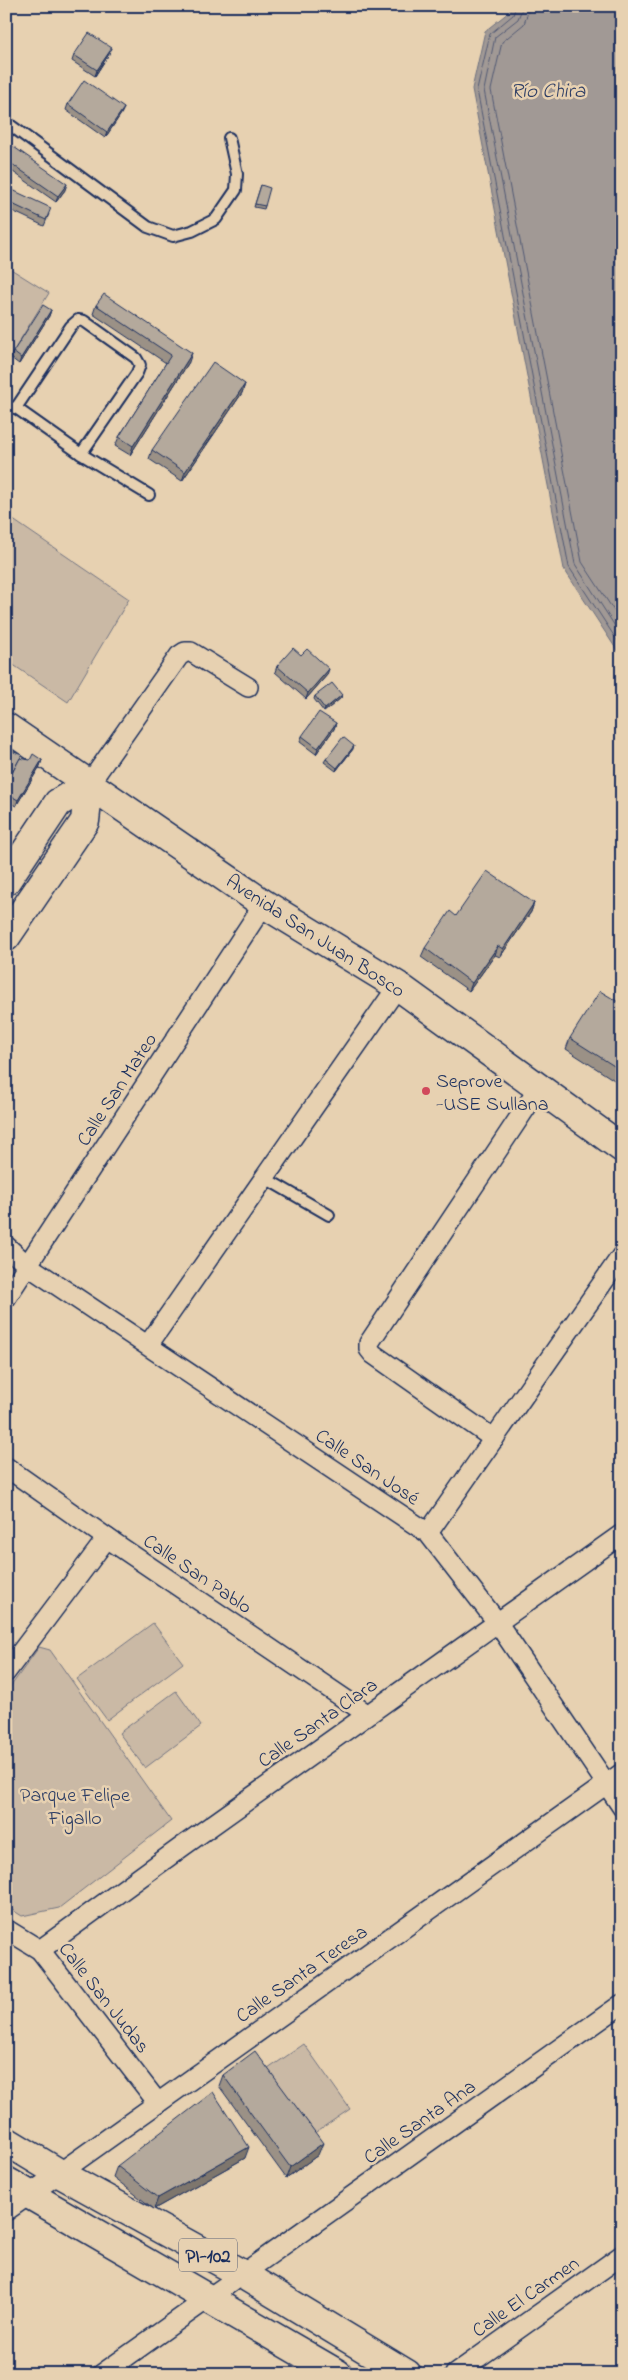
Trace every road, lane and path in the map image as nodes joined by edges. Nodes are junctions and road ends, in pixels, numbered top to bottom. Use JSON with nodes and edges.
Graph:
{"nodes":[{"id":1,"x":6,"y":122,"type":"edge"},
{"id":2,"x":229,"y":138,"type":"dead end"},
{"id":3,"x":11,"y":408,"type":"edge"},
{"id":4,"x":81,"y":454,"type":"junction"},
{"id":5,"x":149,"y":495,"type":"dead end"},
{"id":6,"x":248,"y":686,"type":"dead end"},
{"id":7,"x":6,"y":727,"type":"edge"},
{"id":8,"x":89,"y":784,"type":"junction"},
{"id":9,"x":6,"y":881,"type":"edge"},
{"id":10,"x":264,"y":904,"type":"junction"},
{"id":11,"x":6,"y":937,"type":"edge"},
{"id":12,"x":398,"y":986,"type":"junction"},
{"id":13,"x":539,"y":1088,"type":"junction"},
{"id":14,"x":622,"y":1148,"type":"edge"},
{"id":15,"x":265,"y":1178,"type":"junction"},
{"id":16,"x":329,"y":1215,"type":"dead end"},
{"id":17,"x":6,"y":1246,"type":"edge"},
{"id":18,"x":622,"y":1255,"type":"edge"},
{"id":19,"x":27,"y":1265,"type":"junction"},
{"id":20,"x":6,"y":1298,"type":"edge"},
{"id":21,"x":148,"y":1346,"type":"junction"},
{"id":22,"x":494,"y":1439,"type":"junction"},
{"id":23,"x":6,"y":1467,"type":"edge"},
{"id":24,"x":428,"y":1533,"type":"junction"},
{"id":25,"x":622,"y":1534,"type":"edge"},
{"id":26,"x":107,"y":1538,"type":"junction"},
{"id":27,"x":497,"y":1622,"type":"junction"},
{"id":28,"x":6,"y":1672,"type":"edge"},
{"id":29,"x":367,"y":1714,"type":"junction"},
{"id":30,"x":622,"y":1773,"type":"edge"},
{"id":31,"x":606,"y":1784,"type":"junction"},
{"id":32,"x":622,"y":1808,"type":"edge"},
{"id":33,"x":6,"y":1929,"type":"edge"},
{"id":34,"x":40,"y":1950,"type":"junction"},
{"id":35,"x":622,"y":2004,"type":"edge"},
{"id":36,"x":158,"y":2103,"type":"junction"},
{"id":37,"x":6,"y":2141,"type":"edge"},
{"id":38,"x":59,"y":2173,"type":"junction"},
{"id":39,"x":6,"y":2181,"type":"edge"},
{"id":40,"x":30,"y":2194,"type":"junction"},
{"id":41,"x":6,"y":2211,"type":"edge"},
{"id":42,"x":622,"y":2255,"type":"edge"},
{"id":43,"x":242,"y":2274,"type":"junction"},
{"id":44,"x":210,"y":2297,"type":"junction"},
{"id":45,"x":102,"y":2374,"type":"edge"},
{"id":46,"x":338,"y":2374,"type":"edge"},
{"id":47,"x":407,"y":2374,"type":"edge"},
{"id":48,"x":455,"y":2374,"type":"edge"}],
"edges":[{"from":1,"to":2,"type":"lane"},
{"from":3,"to":4,"type":"lane"},
{"from":3,"to":4,"type":"lane"},
{"from":4,"to":5,"type":"lane"},
{"from":6,"to":8,"type":"street"},
{"from":7,"to":8,"type":"street","name":"Avenida San Juan Bosco"},
{"from":8,"to":9,"type":"street"},
{"from":8,"to":10,"type":"street","name":"Avenida San Juan Bosco"},
{"from":8,"to":11,"type":"street"},
{"from":10,"to":12,"type":"street","name":"Avenida San Juan Bosco"},
{"from":10,"to":19,"type":"street","name":"Calle San Mateo"},
{"from":12,"to":13,"type":"street","name":"Avenida San Juan Bosco"},
{"from":12,"to":15,"type":"street"},
{"from":13,"to":14,"type":"street","name":"Avenida San Juan Bosco"},
{"from":13,"to":22,"type":"street"},
{"from":15,"to":16,"type":"lane"},
{"from":15,"to":21,"type":"street"},
{"from":17,"to":19,"type":"street","name":"Calle San José"},
{"from":18,"to":22,"type":"street"},
{"from":19,"to":20,"type":"street","name":"Calle San Mateo"},
{"from":19,"to":21,"type":"street","name":"Calle San José"},
{"from":21,"to":24,"type":"street","name":"Calle San José"},
{"from":22,"to":24,"type":"street"},
{"from":23,"to":26,"type":"street","name":"Calle San Pablo"},
{"from":24,"to":27,"type":"street","name":"Calle San José"},
{"from":25,"to":27,"type":"street","name":"Calle Santa Clara"},
{"from":26,"to":28,"type":"street"},
{"from":26,"to":29,"type":"street","name":"Calle San Pablo"},
{"from":27,"to":29,"type":"street","name":"Calle Santa Clara"},
{"from":27,"to":31,"type":"street","name":"Calle San José"},
{"from":29,"to":34,"type":"street","name":"Calle Santa Clara"},
{"from":30,"to":31,"type":"street","name":"Calle Santa Teresa"},
{"from":31,"to":32,"type":"street","name":"Calle San José"},
{"from":31,"to":36,"type":"street","name":"Calle Santa Teresa"},
{"from":33,"to":34,"type":"street","name":"Calle San Judas"},
{"from":34,"to":36,"type":"street","name":"Calle San Judas"},
{"from":35,"to":43,"type":"street","name":"Calle Santa Ana"},
{"from":36,"to":38,"type":"street","name":"Calle Santa Teresa"},
{"from":37,"to":38,"type":"street","number":"PI-102"},
{"from":38,"to":40,"type":"street","name":"Calle Santa Teresa"},
{"from":38,"to":43,"type":"street","number":"PI-102"},
{"from":39,"to":40,"type":"street","number":"PI-102"},
{"from":40,"to":41,"type":"street","name":"Calle Santa Teresa"},
{"from":40,"to":44,"type":"street","number":"PI-102"},
{"from":42,"to":48,"type":"street","name":"Calle El Carmen"},
{"from":43,"to":44,"type":"street","name":"Calle Santa Ana"},
{"from":43,"to":47,"type":"street","number":"PI-102"},
{"from":44,"to":45,"type":"street","name":"Calle Santa Ana"},
{"from":44,"to":46,"type":"street","number":"PI-102"}]}
